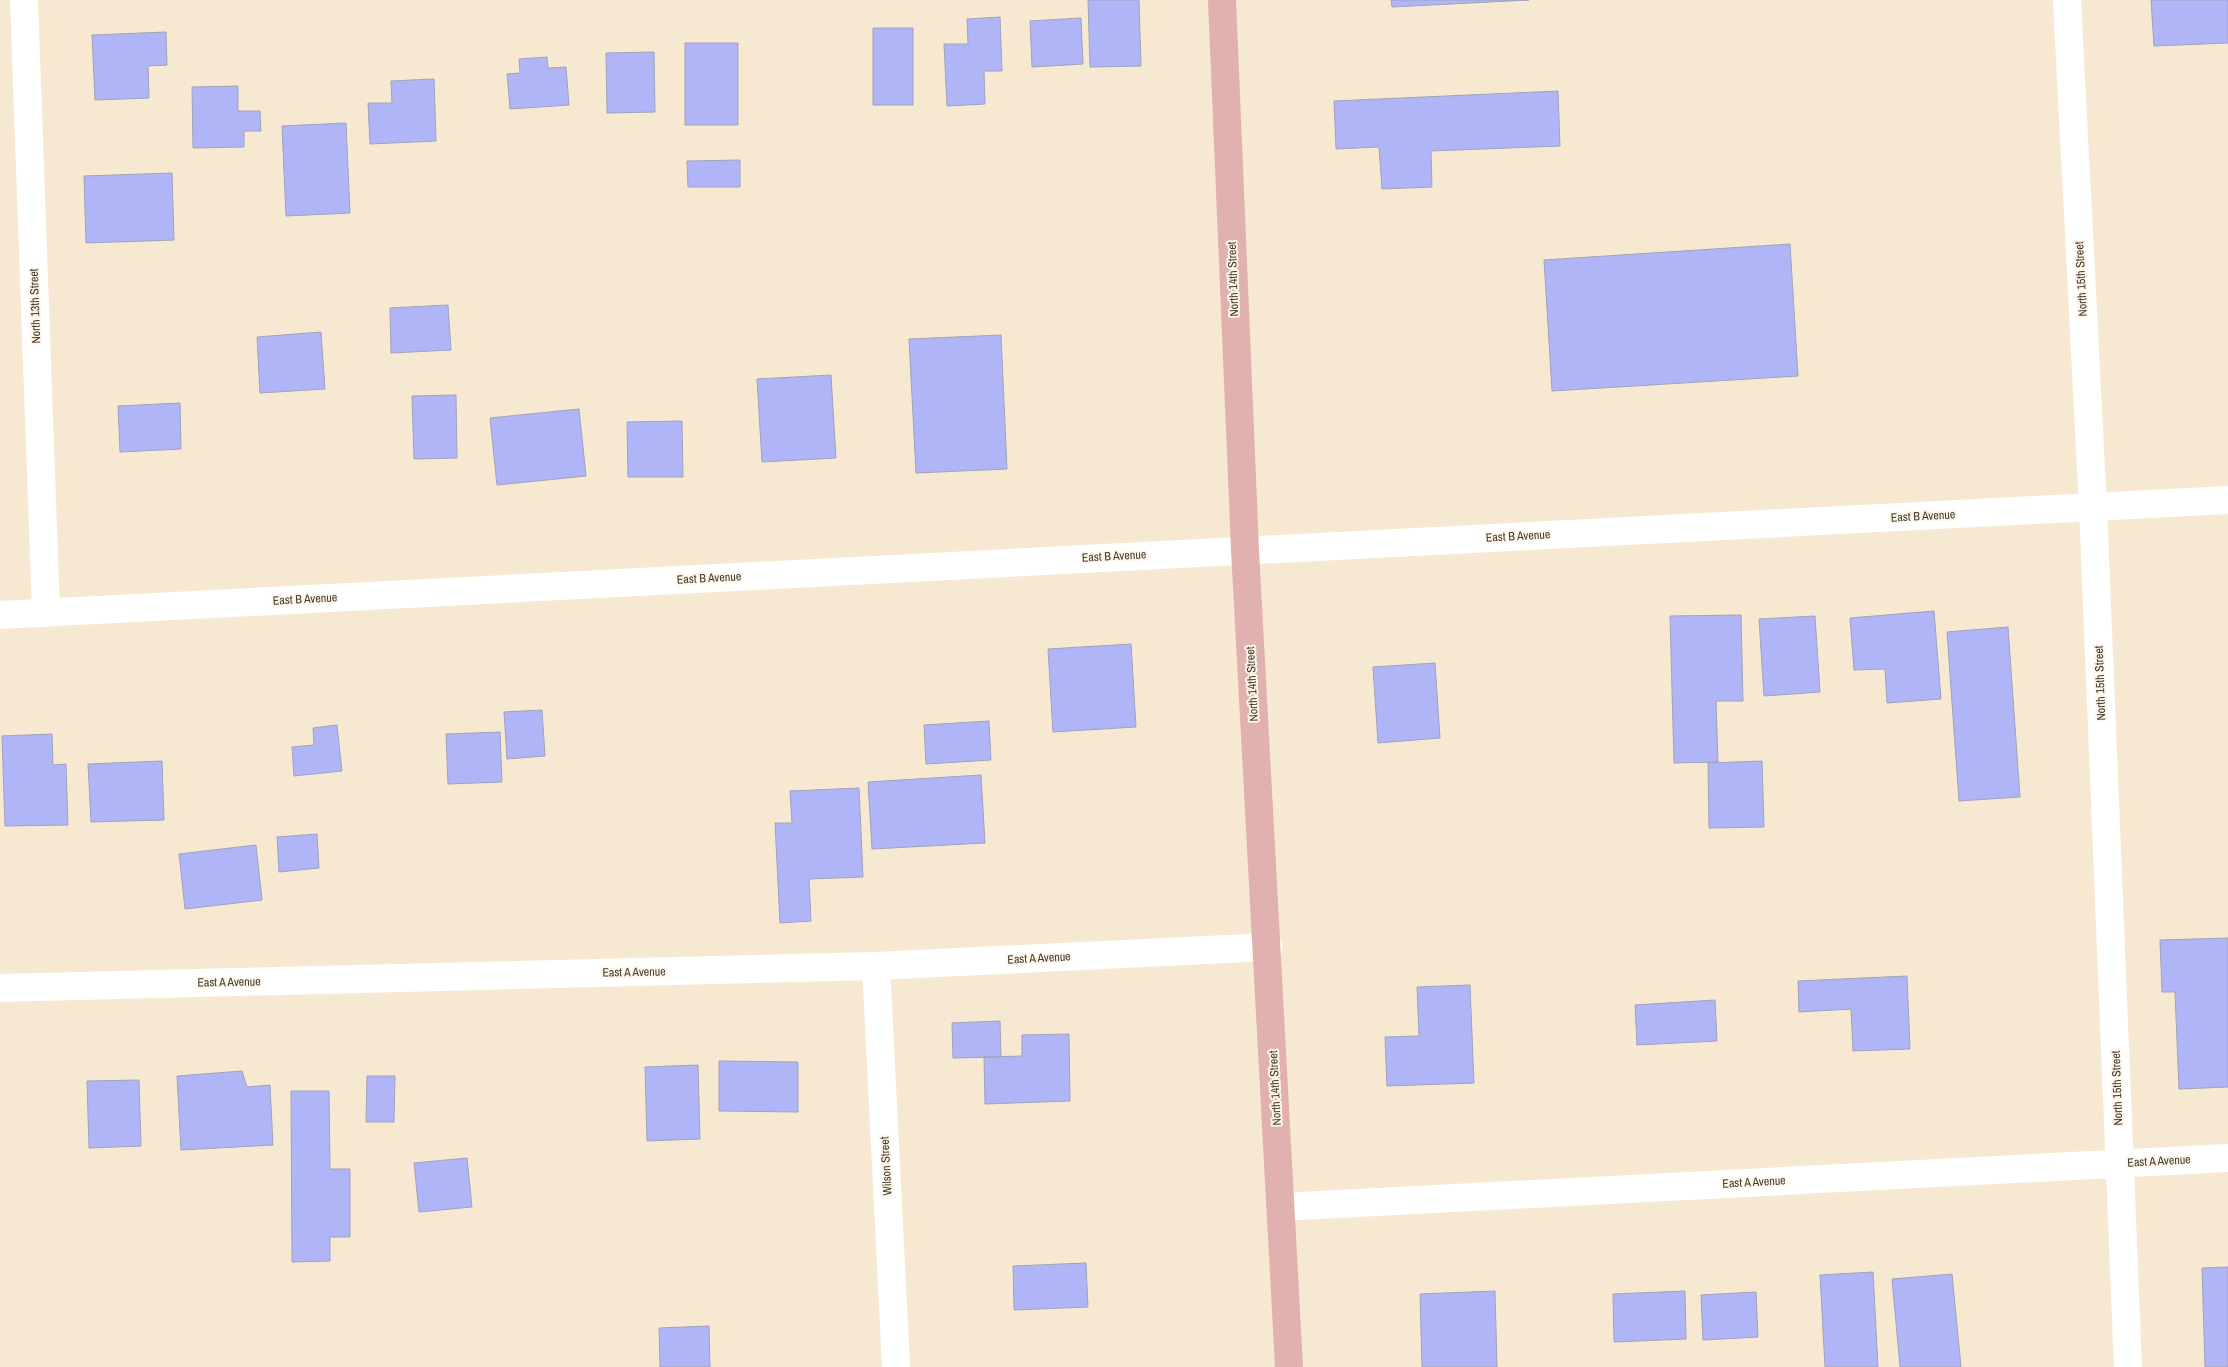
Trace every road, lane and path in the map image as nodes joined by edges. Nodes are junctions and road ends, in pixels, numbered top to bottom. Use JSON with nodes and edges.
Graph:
{"nodes":[{"id":1,"x":24,"y":0,"type":"edge"},
{"id":2,"x":1222,"y":0,"type":"edge"},
{"id":3,"x":2067,"y":0,"type":"edge"},
{"id":4,"x":2228,"y":500,"type":"edge"},
{"id":5,"x":2092,"y":507,"type":"junction"},
{"id":6,"x":1245,"y":550,"type":"junction"},
{"id":7,"x":46,"y":613,"type":"junction"},
{"id":8,"x":0,"y":616,"type":"edge"},
{"id":9,"x":1268,"y":947,"type":"junction"},
{"id":10,"x":876,"y":966,"type":"junction"},
{"id":11,"x":0,"y":988,"type":"edge"},
{"id":12,"x":2228,"y":1158,"type":"edge"},
{"id":13,"x":2120,"y":1163,"type":"junction"},
{"id":14,"x":1281,"y":1207,"type":"junction"},
{"id":15,"x":896,"y":1367,"type":"edge"},
{"id":16,"x":1289,"y":1367,"type":"edge"},
{"id":17,"x":2128,"y":1367,"type":"edge"}],
"edges":[{"from":1,"to":7,"type":"street","name":"North 13th Street"},
{"from":2,"to":6,"type":"main road","name":"North 14th Street"},
{"from":3,"to":5,"type":"street","name":"North 15th Street"},
{"from":4,"to":5,"type":"street","name":"East B Avenue"},
{"from":5,"to":6,"type":"street","name":"East B Avenue"},
{"from":5,"to":13,"type":"street","name":"North 15th Street"},
{"from":6,"to":7,"type":"street","name":"East B Avenue"},
{"from":6,"to":9,"type":"main road","name":"North 14th Street"},
{"from":7,"to":8,"type":"street","name":"East B Avenue"},
{"from":9,"to":10,"type":"street","name":"East A Avenue"},
{"from":9,"to":14,"type":"main road","name":"North 14th Street"},
{"from":10,"to":11,"type":"street","name":"East A Avenue"},
{"from":10,"to":15,"type":"street","name":"Wilson Street"},
{"from":12,"to":13,"type":"street","name":"East A Avenue"},
{"from":13,"to":14,"type":"street","name":"East A Avenue"},
{"from":13,"to":17,"type":"street","name":"North 15th Street"},
{"from":14,"to":16,"type":"main road","name":"North 14th Street"}]}
